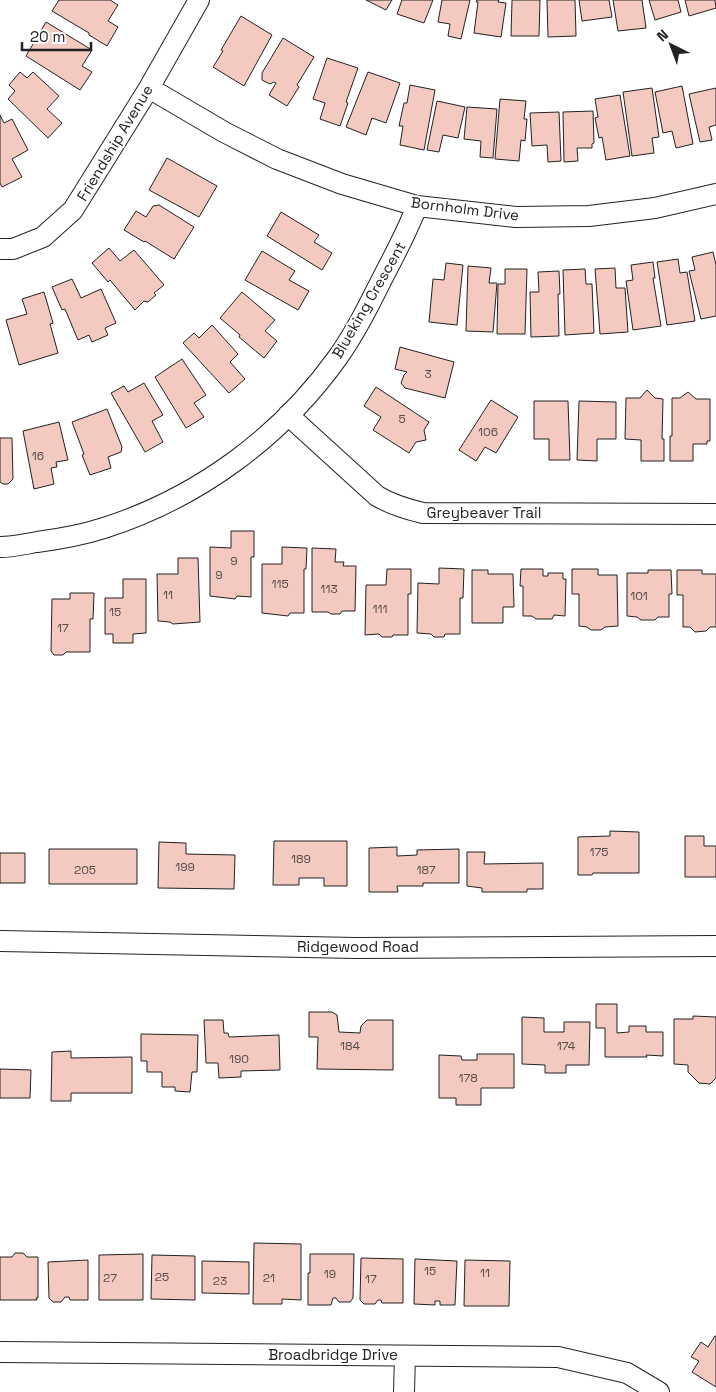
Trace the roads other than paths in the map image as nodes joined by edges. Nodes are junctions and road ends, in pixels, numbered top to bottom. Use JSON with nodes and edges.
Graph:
{"nodes":[{"id":1,"x":199,"y":0,"type":"edge"},
{"id":2,"x":149,"y":88,"type":"junction"},
{"id":3,"x":716,"y":194,"type":"edge"},
{"id":4,"x":417,"y":206,"type":"junction"},
{"id":5,"x":0,"y":249,"type":"edge"},
{"id":6,"x":288,"y":415,"type":"junction"},
{"id":7,"x":716,"y":514,"type":"edge"},
{"id":8,"x":0,"y":547,"type":"edge"},
{"id":9,"x":0,"y":941,"type":"edge"},
{"id":10,"x":716,"y":946,"type":"edge"},
{"id":11,"x":0,"y":1352,"type":"edge"},
{"id":12,"x":405,"y":1356,"type":"junction"},
{"id":13,"x":404,"y":1392,"type":"edge"},
{"id":14,"x":659,"y":1392,"type":"edge"}],
"edges":[{"from":1,"to":2,"type":"street","name":"Friendship Avenue"},
{"from":2,"to":4,"type":"street","name":"Bornholm Drive"},
{"from":2,"to":5,"type":"street","name":"Friendship Avenue"},
{"from":3,"to":4,"type":"street","name":"Bornholm Drive"},
{"from":4,"to":6,"type":"street","name":"Blueking Crescent"},
{"from":6,"to":7,"type":"street","name":"Greybeaver Trail"},
{"from":6,"to":8,"type":"street","name":"Blueking Crescent"},
{"from":9,"to":10,"type":"street","name":"Ridgewood Road"},
{"from":11,"to":12,"type":"street","name":"Broadbridge Drive"},
{"from":12,"to":13,"type":"street"},
{"from":12,"to":14,"type":"street","name":"Broadbridge Drive"}]}
